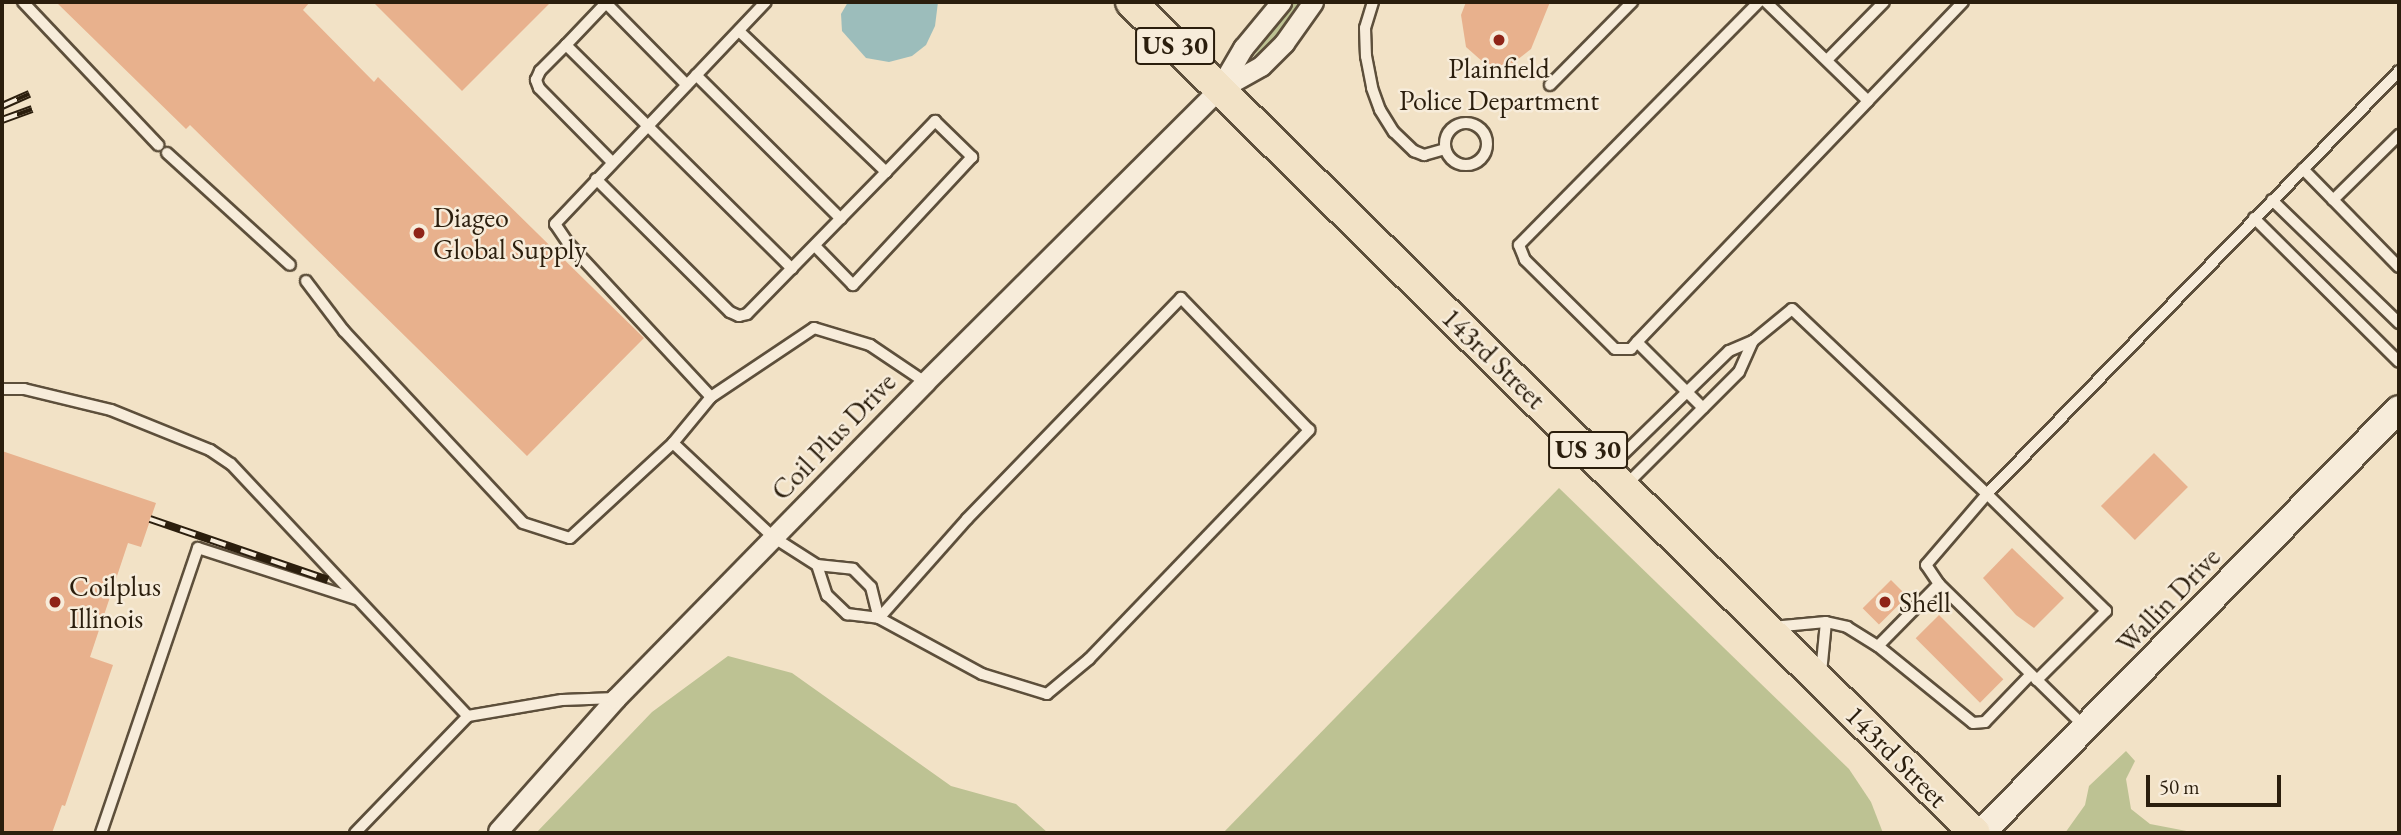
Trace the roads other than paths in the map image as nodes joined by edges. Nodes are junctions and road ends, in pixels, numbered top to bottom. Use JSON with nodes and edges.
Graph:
{"nodes":[{"id":1,"x":23,"y":2,"type":"edge"},
{"id":2,"x":766,"y":2,"type":"edge"},
{"id":3,"x":1131,"y":2,"type":"edge"},
{"id":4,"x":1281,"y":2,"type":"edge"},
{"id":5,"x":1313,"y":2,"type":"edge"},
{"id":6,"x":1373,"y":2,"type":"edge"},
{"id":7,"x":1632,"y":2,"type":"edge"},
{"id":8,"x":1759,"y":2,"type":"edge"},
{"id":9,"x":1766,"y":2,"type":"edge"},
{"id":10,"x":1785,"y":2,"type":"edge"},
{"id":11,"x":1884,"y":2,"type":"edge"},
{"id":12,"x":1963,"y":2,"type":"edge"},
{"id":13,"x":1776,"y":11,"type":"junction"},
{"id":14,"x":739,"y":31,"type":"junction"},
{"id":15,"x":566,"y":45,"type":"junction"},
{"id":16,"x":1827,"y":60,"type":"junction"},
{"id":17,"x":2399,"y":71,"type":"edge"},
{"id":18,"x":696,"y":75,"type":"junction"},
{"id":19,"x":687,"y":85,"type":"junction"},
{"id":20,"x":1550,"y":85,"type":"dead end"},
{"id":21,"x":1219,"y":89,"type":"junction"},
{"id":22,"x":1868,"y":100,"type":"junction"},
{"id":23,"x":646,"y":127,"type":"junction"},
{"id":24,"x":2399,"y":135,"type":"edge"},
{"id":25,"x":158,"y":145,"type":"dead end"},
{"id":26,"x":1445,"y":149,"type":"junction"},
{"id":27,"x":167,"y":153,"type":"dead end"},
{"id":28,"x":612,"y":162,"type":"junction"},
{"id":29,"x":2302,"y":169,"type":"junction"},
{"id":30,"x":886,"y":172,"type":"junction"},
{"id":31,"x":596,"y":179,"type":"junction"},
{"id":32,"x":2272,"y":200,"type":"junction"},
{"id":33,"x":2333,"y":200,"type":"junction"},
{"id":34,"x":2254,"y":218,"type":"junction"},
{"id":35,"x":841,"y":219,"type":"junction"},
{"id":36,"x":815,"y":246,"type":"junction"},
{"id":37,"x":290,"y":265,"type":"dead end"},
{"id":38,"x":2399,"y":267,"type":"edge"},
{"id":39,"x":792,"y":269,"type":"junction"},
{"id":40,"x":306,"y":281,"type":"dead end"},
{"id":41,"x":2399,"y":323,"type":"edge"},
{"id":42,"x":1753,"y":341,"type":"junction"},
{"id":43,"x":1637,"y":342,"type":"junction"},
{"id":44,"x":2399,"y":362,"type":"edge"},
{"id":45,"x":925,"y":382,"type":"junction"},
{"id":46,"x":2,"y":389,"type":"edge"},
{"id":47,"x":1687,"y":392,"type":"junction"},
{"id":48,"x":710,"y":397,"type":"junction"},
{"id":49,"x":1703,"y":408,"type":"junction"},
{"id":50,"x":2399,"y":409,"type":"edge"},
{"id":51,"x":673,"y":443,"type":"junction"},
{"id":52,"x":1616,"y":478,"type":"junction"},
{"id":53,"x":1987,"y":494,"type":"junction"},
{"id":54,"x":773,"y":537,"type":"junction"},
{"id":55,"x":817,"y":565,"type":"junction"},
{"id":56,"x":1939,"y":584,"type":"junction"},
{"id":57,"x":357,"y":599,"type":"junction"},
{"id":58,"x":879,"y":618,"type":"junction"},
{"id":59,"x":1826,"y":622,"type":"junction"},
{"id":60,"x":1768,"y":627,"type":"junction"},
{"id":61,"x":1878,"y":646,"type":"junction"},
{"id":62,"x":2034,"y":677,"type":"junction"},
{"id":63,"x":1821,"y":680,"type":"junction"},
{"id":64,"x":616,"y":698,"type":"junction"},
{"id":65,"x":468,"y":716,"type":"junction"},
{"id":66,"x":2086,"y":728,"type":"junction"},
{"id":67,"x":496,"y":832,"type":"edge"},
{"id":68,"x":101,"y":833,"type":"edge"},
{"id":69,"x":355,"y":833,"type":"edge"},
{"id":70,"x":1975,"y":833,"type":"edge"},
{"id":71,"x":1981,"y":833,"type":"edge"}],
"edges":[{"from":1,"to":25,"type":"lane"},
{"from":2,"to":14,"type":"lane"},
{"from":3,"to":21,"type":"main road","name":"143rd Street","number":"US 30"},
{"from":4,"to":21,"type":"street","name":"Coil Plus Drive"},
{"from":5,"to":21,"type":"street","name":"Coil Plus Drive"},
{"from":6,"to":26,"type":"lane"},
{"from":7,"to":20,"type":"lane"},
{"from":8,"to":43,"type":"lane"},
{"from":9,"to":13,"type":"lane"},
{"from":10,"to":13,"type":"lane"},
{"from":11,"to":16,"type":"lane"},
{"from":12,"to":22,"type":"lane"},
{"from":13,"to":16,"type":"lane"},
{"from":14,"to":18,"type":"lane"},
{"from":14,"to":30,"type":"lane"},
{"from":15,"to":19,"type":"lane"},
{"from":15,"to":23,"type":"lane"},
{"from":15,"to":28,"type":"lane"},
{"from":16,"to":22,"type":"lane"},
{"from":17,"to":29,"type":"lane"},
{"from":18,"to":19,"type":"lane"},
{"from":18,"to":35,"type":"lane"},
{"from":19,"to":23,"type":"lane"},
{"from":21,"to":45,"type":"street","name":"Coil Plus Drive"},
{"from":21,"to":52,"type":"main road","name":"143rd Street","number":"US 30"},
{"from":22,"to":43,"type":"lane"},
{"from":23,"to":28,"type":"lane"},
{"from":23,"to":39,"type":"lane"},
{"from":24,"to":33,"type":"lane"},
{"from":26,"to":26,"type":"lane"},
{"from":27,"to":37,"type":"lane"},
{"from":28,"to":31,"type":"lane"},
{"from":29,"to":32,"type":"lane"},
{"from":29,"to":33,"type":"lane"},
{"from":30,"to":35,"type":"lane"},
{"from":30,"to":36,"type":"lane"},
{"from":31,"to":39,"type":"lane"},
{"from":31,"to":48,"type":"lane"},
{"from":32,"to":34,"type":"lane"},
{"from":32,"to":41,"type":"lane"},
{"from":33,"to":38,"type":"lane"},
{"from":34,"to":44,"type":"lane"},
{"from":34,"to":53,"type":"lane"},
{"from":35,"to":36,"type":"lane"},
{"from":36,"to":39,"type":"lane"},
{"from":40,"to":51,"type":"lane"},
{"from":42,"to":47,"type":"lane"},
{"from":42,"to":49,"type":"lane"},
{"from":42,"to":53,"type":"lane"},
{"from":43,"to":47,"type":"lane"},
{"from":45,"to":48,"type":"lane"},
{"from":45,"to":54,"type":"street","name":"Coil Plus Drive"},
{"from":46,"to":57,"type":"lane"},
{"from":47,"to":49,"type":"lane"},
{"from":47,"to":52,"type":"lane"},
{"from":48,"to":51,"type":"lane"},
{"from":49,"to":52,"type":"lane"},
{"from":50,"to":66,"type":"main road","name":"Wallin Drive"},
{"from":51,"to":54,"type":"lane"},
{"from":52,"to":60,"type":"main road","name":"143rd Street","number":"US 30"},
{"from":53,"to":56,"type":"lane"},
{"from":53,"to":62,"type":"lane"},
{"from":54,"to":55,"type":"lane"},
{"from":54,"to":64,"type":"street","name":"Coil Plus Drive"},
{"from":55,"to":58,"type":"lane"},
{"from":55,"to":58,"type":"lane"},
{"from":56,"to":61,"type":"lane"},
{"from":56,"to":62,"type":"lane"},
{"from":57,"to":65,"type":"lane"},
{"from":57,"to":68,"type":"lane"},
{"from":58,"to":58,"type":"lane"},
{"from":59,"to":60,"type":"lane"},
{"from":59,"to":61,"type":"lane"},
{"from":59,"to":63,"type":"lane"},
{"from":60,"to":63,"type":"main road","name":"143rd Street","number":"US 30"},
{"from":61,"to":62,"type":"lane"},
{"from":62,"to":66,"type":"lane"},
{"from":63,"to":70,"type":"main road","name":"143rd Street","number":"US 30"},
{"from":64,"to":65,"type":"lane"},
{"from":64,"to":67,"type":"street","name":"Coil Plus Drive"},
{"from":65,"to":69,"type":"lane"},
{"from":66,"to":71,"type":"main road","name":"Wallin Drive"}]}
